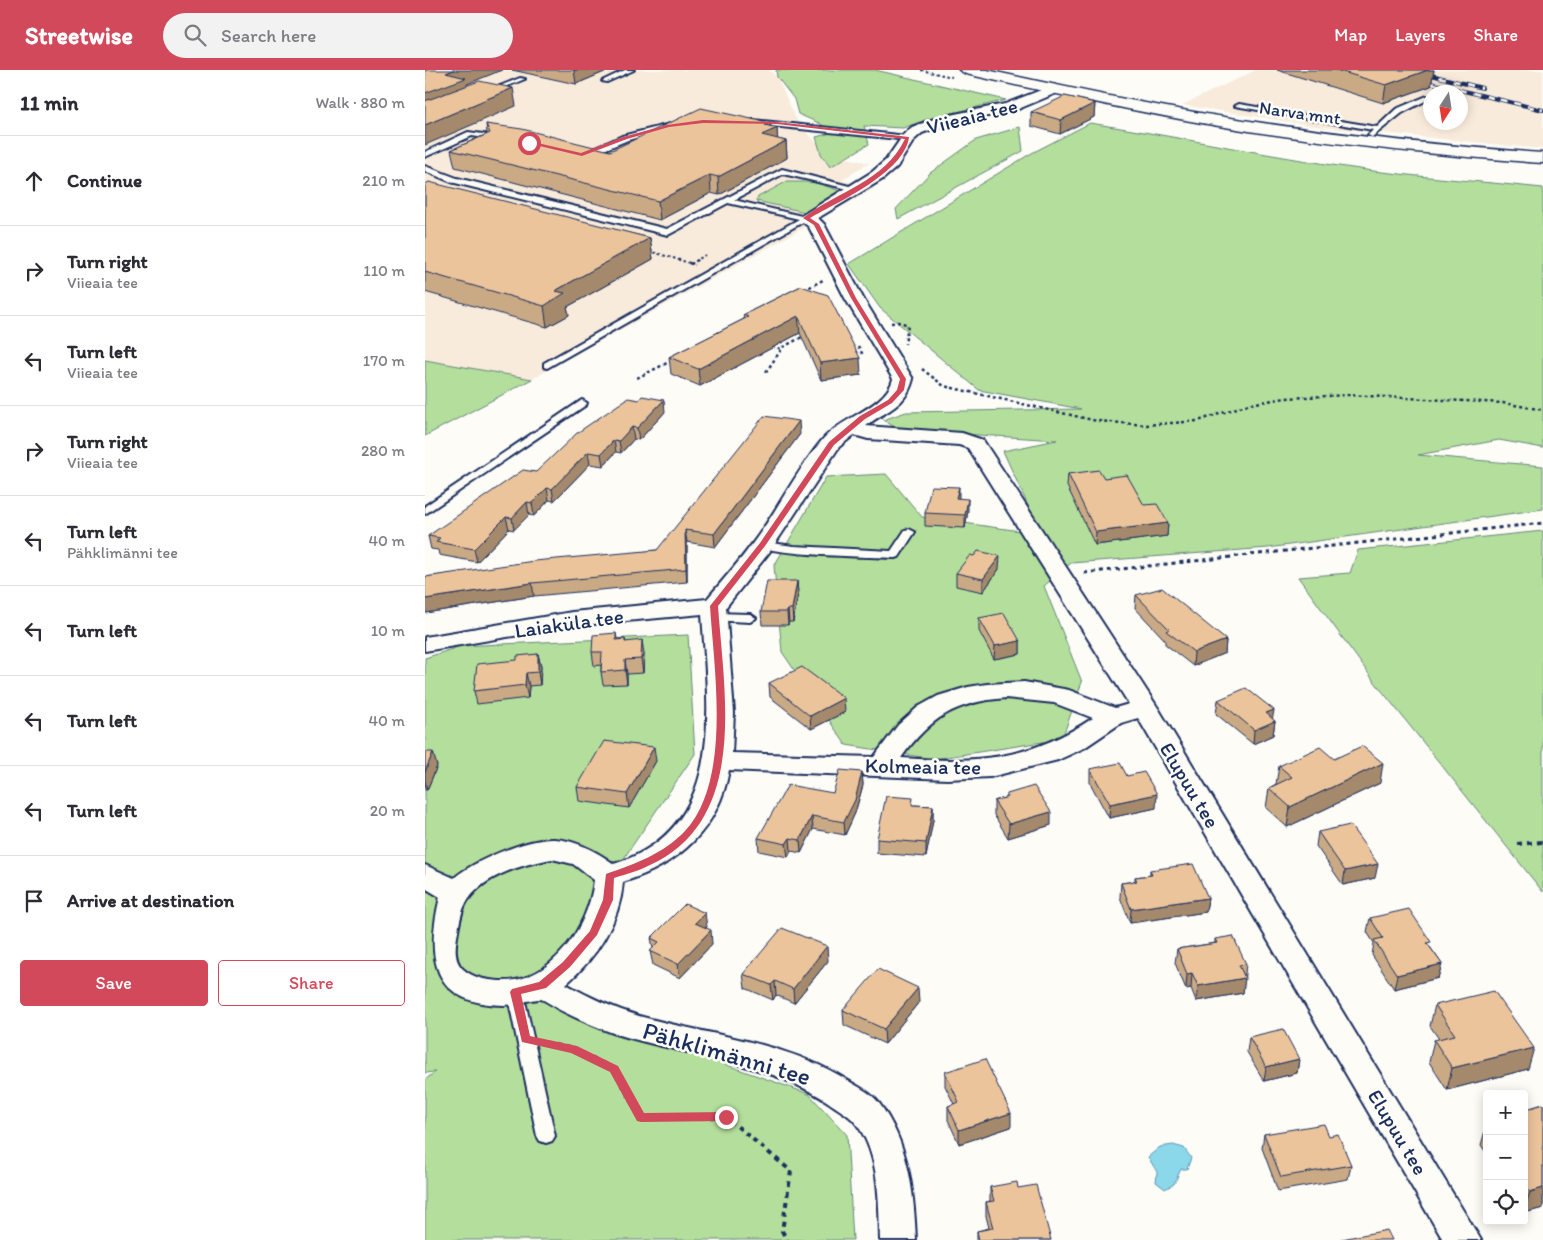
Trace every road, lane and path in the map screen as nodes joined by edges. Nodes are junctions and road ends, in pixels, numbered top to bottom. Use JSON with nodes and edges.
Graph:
{"nodes":[{"id":1,"x":631,"y":70,"type":"edge"},
{"id":2,"x":966,"y":70,"type":"edge"},
{"id":3,"x":522,"y":79,"type":"dead end"},
{"id":4,"x":605,"y":81,"type":"dead end"},
{"id":5,"x":1054,"y":89,"type":"junction"},
{"id":6,"x":478,"y":96,"type":"edge"},
{"id":7,"x":1423,"y":100,"type":"edge"},
{"id":8,"x":1239,"y":106,"type":"dead end"},
{"id":9,"x":743,"y":121,"type":"edge"},
{"id":10,"x":686,"y":123,"type":"edge"},
{"id":11,"x":1372,"y":136,"type":"junction"},
{"id":12,"x":907,"y":138,"type":"junction"},
{"id":13,"x":510,"y":140,"type":"edge"},
{"id":14,"x":573,"y":153,"type":"edge"},
{"id":15,"x":425,"y":155,"type":"edge"},
{"id":16,"x":1543,"y":158,"type":"edge"},
{"id":17,"x":425,"y":168,"type":"edge"},
{"id":18,"x":857,"y":189,"type":"junction"},
{"id":19,"x":728,"y":200,"type":"junction"},
{"id":20,"x":806,"y":218,"type":"junction"},
{"id":21,"x":644,"y":250,"type":"edge"},
{"id":22,"x":705,"y":255,"type":"dead end"},
{"id":23,"x":691,"y":264,"type":"junction"},
{"id":24,"x":688,"y":270,"type":"dead end"},
{"id":25,"x":829,"y":278,"type":"dead end"},
{"id":26,"x":812,"y":292,"type":"edge"},
{"id":27,"x":871,"y":328,"type":"junction"},
{"id":28,"x":805,"y":336,"type":"edge"},
{"id":29,"x":764,"y":343,"type":"edge"},
{"id":30,"x":905,"y":348,"type":"dead end"},
{"id":31,"x":781,"y":349,"type":"junction"},
{"id":32,"x":680,"y":356,"type":"edge"},
{"id":33,"x":917,"y":363,"type":"dead end"},
{"id":34,"x":547,"y":365,"type":"dead end"},
{"id":35,"x":766,"y":372,"type":"dead end"},
{"id":36,"x":637,"y":378,"type":"dead end"},
{"id":37,"x":582,"y":404,"type":"dead end"},
{"id":38,"x":1543,"y":410,"type":"edge"},
{"id":39,"x":850,"y":428,"type":"junction"},
{"id":40,"x":425,"y":511,"type":"edge"},
{"id":41,"x":1543,"y":523,"type":"edge"},
{"id":42,"x":909,"y":532,"type":"dead end"},
{"id":43,"x":763,"y":545,"type":"junction"},
{"id":44,"x":1060,"y":576,"type":"junction"},
{"id":45,"x":714,"y":612,"type":"junction"},
{"id":46,"x":750,"y":618,"type":"dead end"},
{"id":47,"x":425,"y":644,"type":"edge"},
{"id":48,"x":1145,"y":708,"type":"junction"},
{"id":49,"x":1112,"y":716,"type":"junction"},
{"id":50,"x":717,"y":761,"type":"junction"},
{"id":51,"x":882,"y":766,"type":"junction"},
{"id":52,"x":1543,"y":842,"type":"edge"},
{"id":53,"x":1517,"y":844,"type":"dead end"},
{"id":54,"x":425,"y":875,"type":"edge"},
{"id":55,"x":609,"y":876,"type":"junction"},
{"id":56,"x":457,"y":893,"type":"junction"},
{"id":57,"x":529,"y":988,"type":"junction"},
{"id":58,"x":525,"y":1039,"type":"junction"},
{"id":59,"x":546,"y":1136,"type":"dead end"},
{"id":60,"x":787,"y":1240,"type":"edge"},
{"id":61,"x":898,"y":1240,"type":"edge"},
{"id":62,"x":1463,"y":1240,"type":"edge"}],
"edges":[{"from":1,"to":4,"type":"lane"},
{"from":2,"to":5,"type":"main road","name":"Narva mnt"},
{"from":3,"to":6,"type":"lane"},
{"from":5,"to":11,"type":"main road","name":"Narva mnt"},
{"from":5,"to":12,"type":"street","name":"Viieaia tee"},
{"from":7,"to":11,"type":"lane"},
{"from":8,"to":11,"type":"lane"},
{"from":9,"to":12,"type":"lane"},
{"from":10,"to":14,"type":"lane"},
{"from":11,"to":16,"type":"main road","name":"Narva mnt"},
{"from":12,"to":18,"type":"street","name":"Viieaia tee"},
{"from":13,"to":15,"type":"lane"},
{"from":17,"to":19,"type":"lane"},
{"from":18,"to":19,"type":"lane"},
{"from":18,"to":20,"type":"street","name":"Viieaia tee"},
{"from":19,"to":20,"type":"lane"},
{"from":20,"to":27,"type":"street"},
{"from":20,"to":34,"type":"lane"},
{"from":21,"to":23,"type":"path"},
{"from":22,"to":23,"type":"path"},
{"from":23,"to":24,"type":"path"},
{"from":25,"to":26,"type":"path"},
{"from":27,"to":30,"type":"path"},
{"from":27,"to":39,"type":"street"},
{"from":28,"to":31,"type":"path"},
{"from":29,"to":31,"type":"path"},
{"from":31,"to":35,"type":"path"},
{"from":32,"to":36,"type":"path"},
{"from":33,"to":38,"type":"path"},
{"from":37,"to":40,"type":"lane"},
{"from":39,"to":43,"type":"street"},
{"from":39,"to":44,"type":"street","name":"Elupuu tee"},
{"from":41,"to":44,"type":"path"},
{"from":42,"to":43,"type":"lane"},
{"from":43,"to":45,"type":"street"},
{"from":44,"to":48,"type":"street","name":"Elupuu tee"},
{"from":45,"to":46,"type":"lane"},
{"from":45,"to":47,"type":"street","name":"Laiaküla tee"},
{"from":45,"to":50,"type":"street"},
{"from":48,"to":49,"type":"street","name":"Kolmeaia tee"},
{"from":48,"to":62,"type":"street","name":"Elupuu tee"},
{"from":49,"to":51,"type":"street","name":"Kolmeaia tee"},
{"from":49,"to":51,"type":"street"},
{"from":50,"to":51,"type":"street","name":"Kolmeaia tee"},
{"from":50,"to":55,"type":"street"},
{"from":52,"to":53,"type":"path"},
{"from":54,"to":56,"type":"street"},
{"from":55,"to":56,"type":"street"},
{"from":55,"to":57,"type":"street"},
{"from":56,"to":57,"type":"street"},
{"from":57,"to":58,"type":"lane"},
{"from":57,"to":61,"type":"street","name":"Pähklimänni tee"},
{"from":58,"to":59,"type":"lane"},
{"from":58,"to":60,"type":"path"}]}
